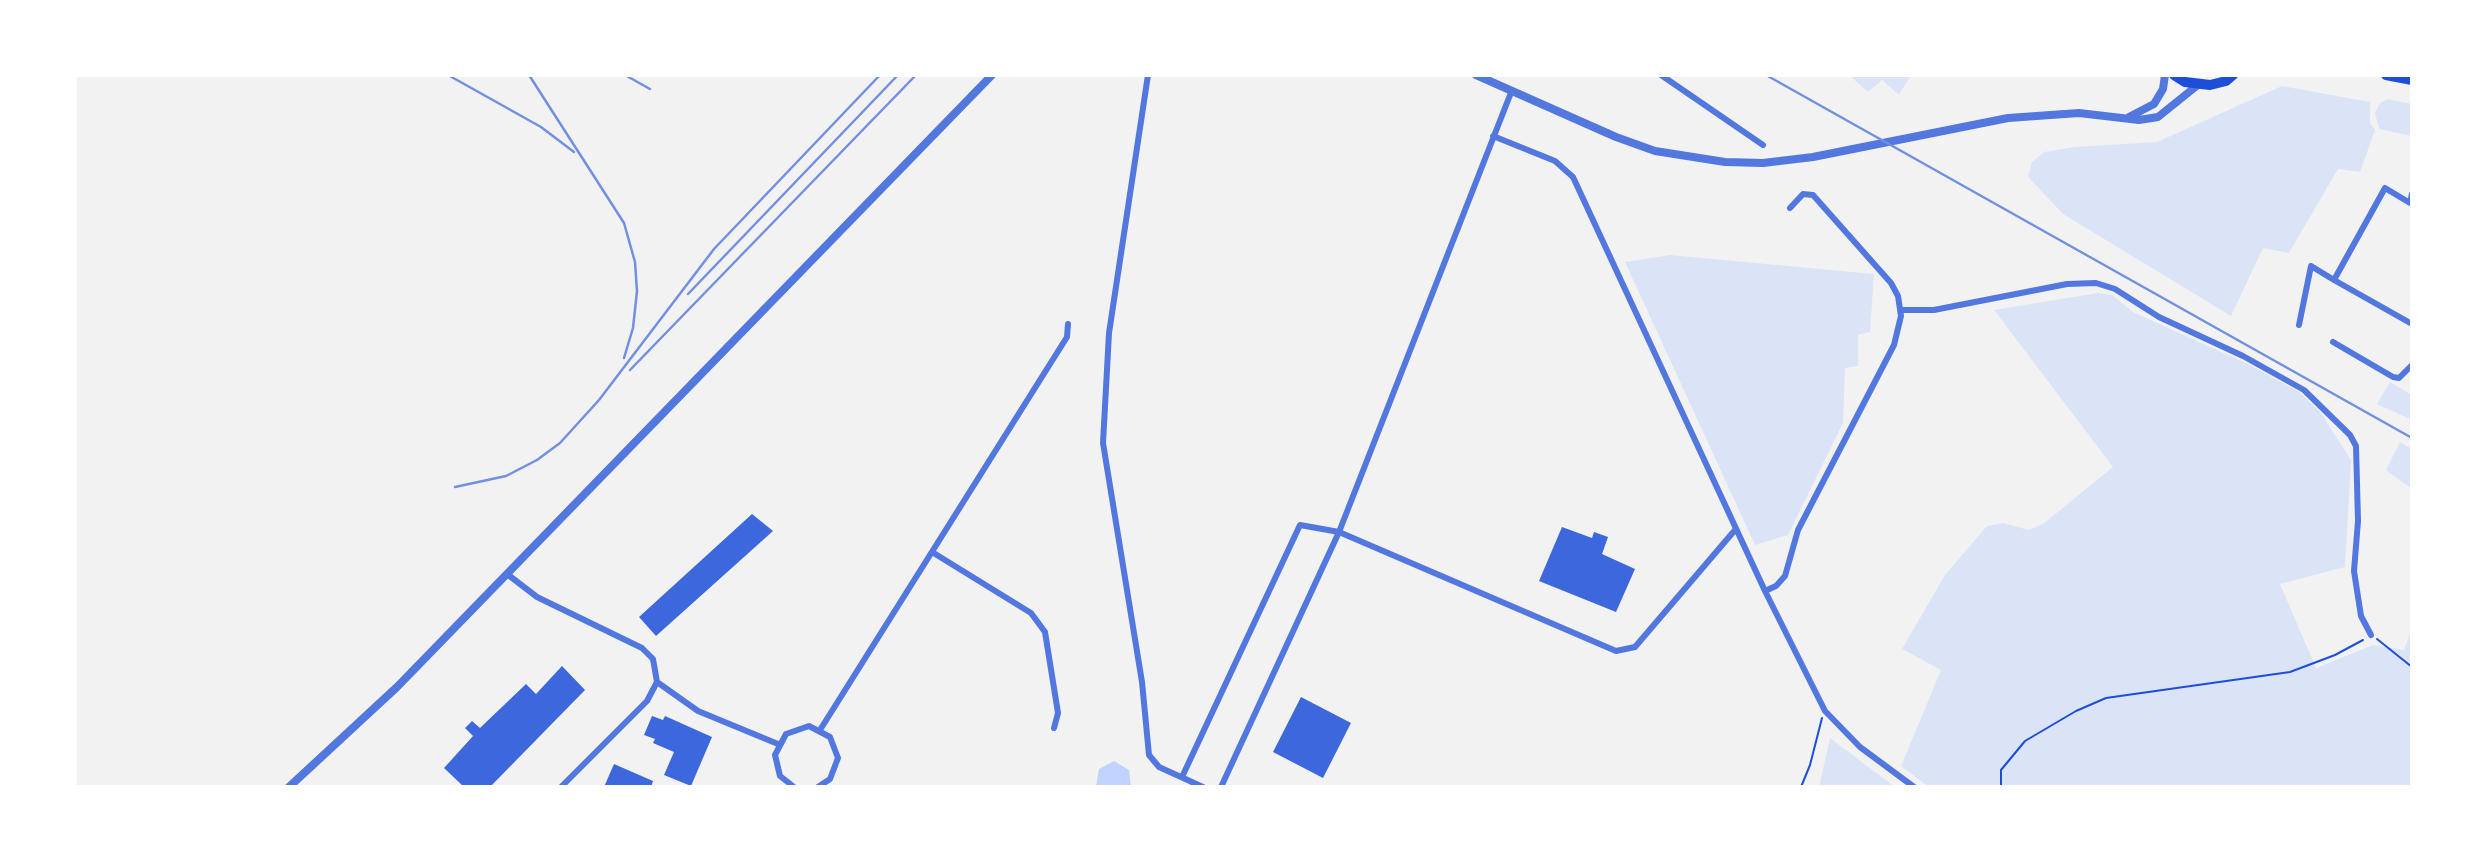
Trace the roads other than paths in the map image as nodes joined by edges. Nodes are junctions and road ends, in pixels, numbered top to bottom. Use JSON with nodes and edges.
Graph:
{"nodes":[{"id":1,"x":992,"y":75,"type":"edge"},
{"id":2,"x":1148,"y":75,"type":"edge"},
{"id":3,"x":1476,"y":75,"type":"edge"},
{"id":4,"x":1661,"y":75,"type":"edge"},
{"id":5,"x":2165,"y":75,"type":"edge"},
{"id":6,"x":2174,"y":75,"type":"edge"},
{"id":7,"x":2233,"y":75,"type":"edge"},
{"id":8,"x":2386,"y":75,"type":"edge"},
{"id":9,"x":2412,"y":80,"type":"edge"},
{"id":10,"x":2199,"y":85,"type":"junction"},
{"id":11,"x":1512,"y":90,"type":"junction"},
{"id":12,"x":2127,"y":118,"type":"junction"},
{"id":13,"x":1493,"y":136,"type":"junction"},
{"id":14,"x":1763,"y":145,"type":"dead end"},
{"id":15,"x":2412,"y":194,"type":"edge"},
{"id":16,"x":2411,"y":203,"type":"edge"},
{"id":17,"x":1790,"y":208,"type":"dead end"},
{"id":18,"x":2334,"y":280,"type":"junction"},
{"id":19,"x":1901,"y":310,"type":"junction"},
{"id":20,"x":1068,"y":324,"type":"dead end"},
{"id":21,"x":2412,"y":324,"type":"edge"},
{"id":22,"x":2299,"y":325,"type":"dead end"},
{"id":23,"x":2333,"y":342,"type":"dead end"},
{"id":24,"x":2412,"y":365,"type":"edge"},
{"id":25,"x":1735,"y":530,"type":"junction"},
{"id":26,"x":1339,"y":532,"type":"junction"},
{"id":27,"x":932,"y":552,"type":"junction"},
{"id":28,"x":507,"y":574,"type":"junction"},
{"id":29,"x":1765,"y":591,"type":"junction"},
{"id":30,"x":2371,"y":635,"type":"road end"},
{"id":31,"x":657,"y":682,"type":"junction"},
{"id":32,"x":1054,"y":729,"type":"dead end"},
{"id":33,"x":820,"y":730,"type":"junction"},
{"id":34,"x":778,"y":744,"type":"junction"},
{"id":35,"x":1182,"y":777,"type":"junction"},
{"id":36,"x":792,"y":786,"type":"edge"},
{"id":37,"x":292,"y":787,"type":"edge"},
{"id":38,"x":561,"y":787,"type":"edge"},
{"id":39,"x":820,"y":787,"type":"edge"},
{"id":40,"x":1203,"y":787,"type":"edge"},
{"id":41,"x":1221,"y":787,"type":"edge"},
{"id":42,"x":1914,"y":787,"type":"edge"}],
"edges":[{"from":1,"to":28,"type":"street"},
{"from":2,"to":35,"type":"street"},
{"from":3,"to":11,"type":"street"},
{"from":4,"to":14,"type":"street"},
{"from":5,"to":12,"type":"street"},
{"from":6,"to":10,"type":"main road"},
{"from":7,"to":10,"type":"main road"},
{"from":8,"to":9,"type":"main road"},
{"from":10,"to":12,"type":"street"},
{"from":11,"to":12,"type":"street"},
{"from":11,"to":13,"type":"street"},
{"from":13,"to":25,"type":"street"},
{"from":13,"to":26,"type":"street"},
{"from":15,"to":16,"type":"street"},
{"from":16,"to":18,"type":"street"},
{"from":17,"to":19,"type":"street"},
{"from":18,"to":21,"type":"street"},
{"from":18,"to":22,"type":"street"},
{"from":19,"to":29,"type":"street"},
{"from":19,"to":30,"type":"street"},
{"from":20,"to":27,"type":"street"},
{"from":23,"to":24,"type":"street"},
{"from":25,"to":26,"type":"street"},
{"from":25,"to":29,"type":"street"},
{"from":26,"to":35,"type":"street"},
{"from":26,"to":41,"type":"street"},
{"from":27,"to":32,"type":"street"},
{"from":27,"to":33,"type":"street"},
{"from":28,"to":31,"type":"street"},
{"from":28,"to":37,"type":"street"},
{"from":29,"to":42,"type":"street"},
{"from":31,"to":34,"type":"street"},
{"from":31,"to":38,"type":"street"},
{"from":33,"to":34,"type":"street"},
{"from":33,"to":39,"type":"street"},
{"from":34,"to":36,"type":"street"},
{"from":35,"to":40,"type":"street"}]}
